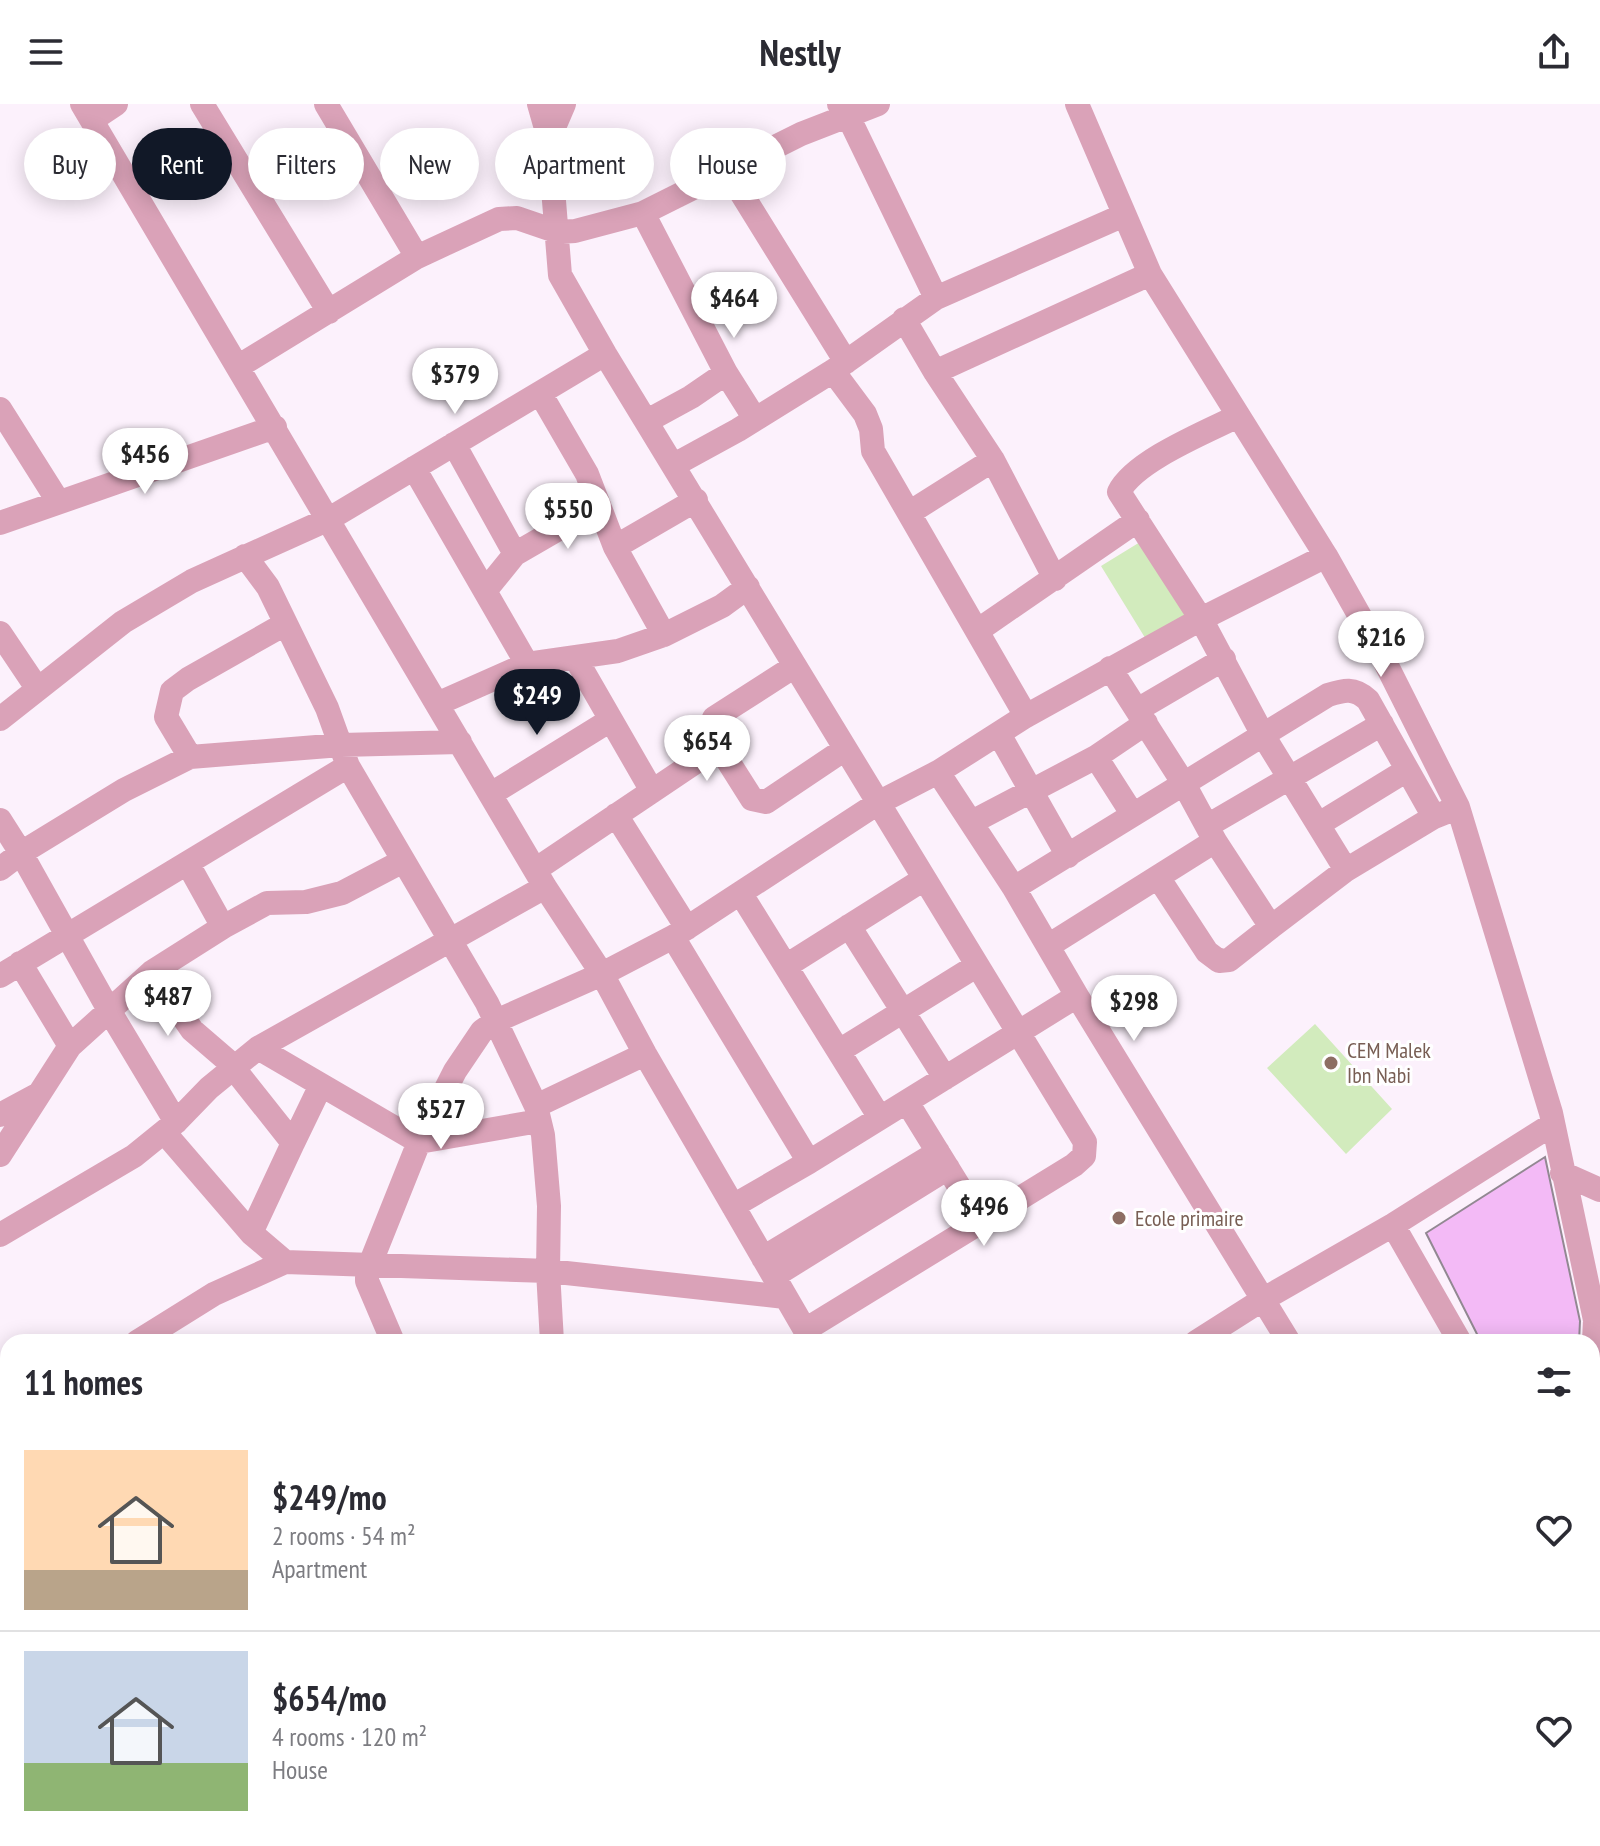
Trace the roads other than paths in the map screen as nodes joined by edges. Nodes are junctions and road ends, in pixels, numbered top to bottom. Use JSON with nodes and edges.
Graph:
{"nodes":[{"id":1,"x":116,"y":104,"type":"edge"},
{"id":2,"x":202,"y":104,"type":"edge"},
{"id":3,"x":326,"y":104,"type":"edge"},
{"id":4,"x":539,"y":104,"type":"edge"},
{"id":5,"x":564,"y":104,"type":"edge"},
{"id":6,"x":878,"y":104,"type":"edge"},
{"id":7,"x":1077,"y":104,"type":"edge"},
{"id":8,"x":843,"y":110,"type":"edge"},
{"id":9,"x":87,"y":112,"type":"edge"},
{"id":10,"x":546,"y":128,"type":"edge"},
{"id":11,"x":554,"y":128,"type":"edge"},
{"id":12,"x":786,"y":141,"type":"edge"},
{"id":13,"x":670,"y":199,"type":"edge"},
{"id":14,"x":555,"y":200,"type":"edge"},
{"id":15,"x":744,"y":200,"type":"edge"},
{"id":16,"x":643,"y":213,"type":"junction"},
{"id":17,"x":1124,"y":215,"type":"junction"},
{"id":18,"x":558,"y":232,"type":"junction"},
{"id":19,"x":417,"y":257,"type":"junction"},
{"id":20,"x":1150,"y":274,"type":"junction"},
{"id":21,"x":936,"y":298,"type":"junction"},
{"id":22,"x":329,"y":312,"type":"junction"},
{"id":23,"x":904,"y":319,"type":"junction"},
{"id":24,"x":605,"y":354,"type":"junction"},
{"id":25,"x":239,"y":366,"type":"junction"},
{"id":26,"x":840,"y":367,"type":"junction"},
{"id":27,"x":935,"y":372,"type":"junction"},
{"id":28,"x":726,"y":373,"type":"junction"},
{"id":29,"x":540,"y":393,"type":"junction"},
{"id":30,"x":0,"y":409,"type":"edge"},
{"id":31,"x":1238,"y":416,"type":"junction"},
{"id":32,"x":755,"y":419,"type":"junction"},
{"id":33,"x":647,"y":421,"type":"junction"},
{"id":34,"x":275,"y":427,"type":"junction"},
{"id":35,"x":454,"y":444,"type":"junction"},
{"id":36,"x":993,"y":460,"type":"junction"},
{"id":37,"x":674,"y":465,"type":"junction"},
{"id":38,"x":414,"y":468,"type":"junction"},
{"id":39,"x":696,"y":500,"type":"junction"},
{"id":40,"x":58,"y":501,"type":"junction"},
{"id":41,"x":598,"y":506,"type":"junction"},
{"id":42,"x":909,"y":513,"type":"junction"},
{"id":43,"x":329,"y":519,"type":"junction"},
{"id":44,"x":1138,"y":520,"type":"junction"},
{"id":45,"x":0,"y":523,"type":"edge"},
{"id":46,"x":615,"y":547,"type":"junction"},
{"id":47,"x":515,"y":554,"type":"junction"},
{"id":48,"x":245,"y":556,"type":"junction"},
{"id":49,"x":1326,"y":556,"type":"junction"},
{"id":50,"x":1055,"y":579,"type":"junction"},
{"id":51,"x":748,"y":587,"type":"junction"},
{"id":52,"x":485,"y":591,"type":"junction"},
{"id":53,"x":1201,"y":619,"type":"junction"},
{"id":54,"x":285,"y":624,"type":"junction"},
{"id":55,"x":977,"y":631,"type":"junction"},
{"id":56,"x":0,"y":633,"type":"edge"},
{"id":57,"x":664,"y":635,"type":"junction"},
{"id":58,"x":576,"y":659,"type":"junction"},
{"id":59,"x":1224,"y":659,"type":"junction"},
{"id":60,"x":527,"y":664,"type":"junction"},
{"id":61,"x":795,"y":666,"type":"junction"},
{"id":62,"x":1110,"y":668,"type":"junction"},
{"id":63,"x":37,"y":688,"type":"junction"},
{"id":64,"x":437,"y":704,"type":"junction"},
{"id":65,"x":1026,"y":716,"type":"junction"},
{"id":66,"x":1142,"y":717,"type":"junction"},
{"id":67,"x":0,"y":719,"type":"edge"},
{"id":68,"x":609,"y":721,"type":"junction"},
{"id":69,"x":1382,"y":724,"type":"junction"},
{"id":70,"x":999,"y":734,"type":"junction"},
{"id":71,"x":1263,"y":735,"type":"junction"},
{"id":72,"x":460,"y":742,"type":"junction"},
{"id":73,"x":845,"y":749,"type":"junction"},
{"id":74,"x":721,"y":750,"type":"junction"},
{"id":75,"x":344,"y":755,"type":"junction"},
{"id":76,"x":190,"y":757,"type":"junction"},
{"id":77,"x":1096,"y":757,"type":"junction"},
{"id":78,"x":1407,"y":770,"type":"junction"},
{"id":79,"x":938,"y":772,"type":"junction"},
{"id":80,"x":1291,"y":777,"type":"junction"},
{"id":81,"x":1184,"y":784,"type":"junction"},
{"id":82,"x":652,"y":791,"type":"junction"},
{"id":83,"x":1033,"y":792,"type":"junction"},
{"id":84,"x":491,"y":794,"type":"junction"},
{"id":85,"x":878,"y":803,"type":"junction"},
{"id":86,"x":1458,"y":807,"type":"junction"},
{"id":87,"x":616,"y":815,"type":"junction"},
{"id":88,"x":1133,"y":815,"type":"junction"},
{"id":89,"x":1434,"y":817,"type":"junction"},
{"id":90,"x":0,"y":820,"type":"edge"},
{"id":91,"x":972,"y":822,"type":"junction"},
{"id":92,"x":1319,"y":824,"type":"junction"},
{"id":93,"x":1211,"y":833,"type":"junction"},
{"id":94,"x":21,"y":853,"type":"junction"},
{"id":95,"x":1068,"y":856,"type":"junction"},
{"id":96,"x":403,"y":861,"type":"junction"},
{"id":97,"x":188,"y":864,"type":"junction"},
{"id":98,"x":0,"y":869,"type":"edge"},
{"id":99,"x":1346,"y":870,"type":"junction"},
{"id":100,"x":1158,"y":877,"type":"junction"},
{"id":101,"x":540,"y":878,"type":"junction"},
{"id":102,"x":924,"y":879,"type":"junction"},
{"id":103,"x":1014,"y":888,"type":"junction"},
{"id":104,"x":741,"y":894,"type":"junction"},
{"id":105,"x":849,"y":926,"type":"junction"},
{"id":106,"x":223,"y":927,"type":"junction"},
{"id":107,"x":1271,"y":927,"type":"junction"},
{"id":108,"x":680,"y":932,"type":"junction"},
{"id":109,"x":68,"y":934,"type":"junction"},
{"id":110,"x":449,"y":940,"type":"junction"},
{"id":111,"x":1048,"y":946,"type":"junction"},
{"id":112,"x":786,"y":966,"type":"junction"},
{"id":113,"x":976,"y":966,"type":"junction"},
{"id":114,"x":7,"y":968,"type":"edge"},
{"id":115,"x":152,"y":972,"type":"junction"},
{"id":116,"x":602,"y":974,"type":"junction"},
{"id":117,"x":1077,"y":996,"type":"junction"},
{"id":118,"x":903,"y":1011,"type":"junction"},
{"id":119,"x":110,"y":1012,"type":"junction"},
{"id":120,"x":496,"y":1021,"type":"junction"},
{"id":121,"x":1017,"y":1033,"type":"junction"},
{"id":122,"x":70,"y":1046,"type":"junction"},
{"id":123,"x":258,"y":1048,"type":"junction"},
{"id":124,"x":839,"y":1051,"type":"junction"},
{"id":125,"x":645,"y":1054,"type":"junction"},
{"id":126,"x":233,"y":1068,"type":"junction"},
{"id":127,"x":945,"y":1078,"type":"junction"},
{"id":128,"x":321,"y":1085,"type":"junction"},
{"id":129,"x":37,"y":1095,"type":"junction"},
{"id":130,"x":907,"y":1102,"type":"junction"},
{"id":131,"x":537,"y":1114,"type":"junction"},
{"id":132,"x":0,"y":1115,"type":"edge"},
{"id":133,"x":880,"y":1118,"type":"junction"},
{"id":134,"x":1553,"y":1124,"type":"junction"},
{"id":135,"x":170,"y":1127,"type":"junction"},
{"id":136,"x":419,"y":1142,"type":"junction"},
{"id":137,"x":293,"y":1143,"type":"junction"},
{"id":138,"x":0,"y":1155,"type":"edge"},
{"id":139,"x":943,"y":1160,"type":"junction"},
{"id":140,"x":809,"y":1162,"type":"junction"},
{"id":141,"x":1562,"y":1173,"type":"junction"},
{"id":142,"x":1600,"y":1190,"type":"edge"},
{"id":143,"x":733,"y":1206,"type":"junction"},
{"id":144,"x":981,"y":1222,"type":"junction"},
{"id":145,"x":1393,"y":1225,"type":"junction"},
{"id":146,"x":251,"y":1233,"type":"junction"},
{"id":147,"x":0,"y":1235,"type":"edge"},
{"id":148,"x":285,"y":1262,"type":"junction"},
{"id":149,"x":370,"y":1264,"type":"junction"},
{"id":150,"x":548,"y":1271,"type":"junction"},
{"id":151,"x":774,"y":1277,"type":"junction"},
{"id":152,"x":1262,"y":1300,"type":"junction"},
{"id":153,"x":1598,"y":1323,"type":"edge"},
{"id":154,"x":150,"y":1334,"type":"edge"},
{"id":155,"x":390,"y":1334,"type":"edge"},
{"id":156,"x":552,"y":1334,"type":"edge"},
{"id":157,"x":807,"y":1334,"type":"edge"},
{"id":158,"x":811,"y":1334,"type":"edge"},
{"id":159,"x":1211,"y":1334,"type":"edge"},
{"id":160,"x":1284,"y":1334,"type":"edge"},
{"id":161,"x":1455,"y":1334,"type":"edge"}],
"edges":[{"from":1,"to":9,"type":"street"},
{"from":2,"to":22,"type":"street"},
{"from":3,"to":19,"type":"street"},
{"from":4,"to":10,"type":"street"},
{"from":5,"to":11,"type":"street"},
{"from":6,"to":8,"type":"street"},
{"from":7,"to":17,"type":"street"},
{"from":8,"to":12,"type":"street"},
{"from":8,"to":21,"type":"street"},
{"from":9,"to":25,"type":"street"},
{"from":13,"to":16,"type":"street"},
{"from":14,"to":18,"type":"street"},
{"from":15,"to":26,"type":"street"},
{"from":16,"to":18,"type":"street"},
{"from":16,"to":28,"type":"street"},
{"from":17,"to":20,"type":"street"},
{"from":17,"to":21,"type":"street"},
{"from":18,"to":19,"type":"street"},
{"from":18,"to":24,"type":"street"},
{"from":19,"to":22,"type":"street"},
{"from":20,"to":27,"type":"street"},
{"from":20,"to":31,"type":"street"},
{"from":21,"to":23,"type":"street"},
{"from":22,"to":25,"type":"street"},
{"from":23,"to":26,"type":"street"},
{"from":23,"to":27,"type":"street"},
{"from":24,"to":29,"type":"street"},
{"from":24,"to":33,"type":"street"},
{"from":25,"to":34,"type":"street"},
{"from":26,"to":32,"type":"street"},
{"from":26,"to":42,"type":"street"},
{"from":27,"to":36,"type":"street"},
{"from":28,"to":32,"type":"street"},
{"from":28,"to":33,"type":"street"},
{"from":29,"to":35,"type":"street"},
{"from":29,"to":41,"type":"street"},
{"from":30,"to":40,"type":"street"},
{"from":31,"to":44,"type":"street"},
{"from":31,"to":49,"type":"street"},
{"from":32,"to":37,"type":"street"},
{"from":33,"to":37,"type":"street"},
{"from":34,"to":40,"type":"street"},
{"from":34,"to":43,"type":"street"},
{"from":35,"to":38,"type":"street"},
{"from":35,"to":47,"type":"street"},
{"from":36,"to":42,"type":"street"},
{"from":36,"to":50,"type":"street"},
{"from":37,"to":39,"type":"street"},
{"from":38,"to":43,"type":"street"},
{"from":38,"to":52,"type":"street"},
{"from":39,"to":46,"type":"street"},
{"from":39,"to":51,"type":"street"},
{"from":40,"to":45,"type":"street"},
{"from":41,"to":46,"type":"street"},
{"from":41,"to":47,"type":"street"},
{"from":42,"to":55,"type":"street"},
{"from":43,"to":48,"type":"street"},
{"from":43,"to":64,"type":"street"},
{"from":44,"to":50,"type":"street"},
{"from":44,"to":53,"type":"street"},
{"from":46,"to":57,"type":"street"},
{"from":47,"to":52,"type":"street"},
{"from":48,"to":54,"type":"street"},
{"from":48,"to":63,"type":"street"},
{"from":49,"to":53,"type":"street"},
{"from":49,"to":86,"type":"street"},
{"from":50,"to":55,"type":"street"},
{"from":51,"to":57,"type":"street"},
{"from":51,"to":61,"type":"street"},
{"from":52,"to":60,"type":"street"},
{"from":53,"to":59,"type":"street"},
{"from":53,"to":62,"type":"street"},
{"from":54,"to":75,"type":"street"},
{"from":54,"to":76,"type":"street"},
{"from":55,"to":65,"type":"street"},
{"from":56,"to":63,"type":"street"},
{"from":57,"to":58,"type":"street"},
{"from":58,"to":60,"type":"street"},
{"from":58,"to":68,"type":"street"},
{"from":59,"to":66,"type":"street"},
{"from":59,"to":71,"type":"street"},
{"from":60,"to":64,"type":"street"},
{"from":61,"to":73,"type":"street"},
{"from":61,"to":74,"type":"street"},
{"from":62,"to":65,"type":"street"},
{"from":62,"to":66,"type":"street"},
{"from":63,"to":67,"type":"street"},
{"from":64,"to":72,"type":"street"},
{"from":65,"to":70,"type":"street"},
{"from":66,"to":77,"type":"street"},
{"from":66,"to":81,"type":"street"},
{"from":68,"to":82,"type":"street"},
{"from":68,"to":84,"type":"street"},
{"from":69,"to":71,"type":"street"},
{"from":69,"to":78,"type":"street"},
{"from":69,"to":80,"type":"street"},
{"from":70,"to":79,"type":"street"},
{"from":70,"to":83,"type":"street"},
{"from":71,"to":80,"type":"street"},
{"from":71,"to":81,"type":"street"},
{"from":72,"to":75,"type":"street"},
{"from":72,"to":84,"type":"street"},
{"from":73,"to":74,"type":"street"},
{"from":73,"to":85,"type":"street"},
{"from":74,"to":82,"type":"street"},
{"from":75,"to":76,"type":"street"},
{"from":75,"to":96,"type":"street"},
{"from":75,"to":97,"type":"street"},
{"from":76,"to":94,"type":"street"},
{"from":77,"to":83,"type":"street"},
{"from":77,"to":88,"type":"street"},
{"from":78,"to":89,"type":"street"},
{"from":78,"to":92,"type":"street"},
{"from":79,"to":85,"type":"street"},
{"from":79,"to":91,"type":"street"},
{"from":80,"to":92,"type":"street"},
{"from":80,"to":93,"type":"street"},
{"from":81,"to":88,"type":"street"},
{"from":81,"to":93,"type":"street"},
{"from":82,"to":87,"type":"street"},
{"from":83,"to":91,"type":"street"},
{"from":83,"to":95,"type":"street"},
{"from":84,"to":101,"type":"street"},
{"from":85,"to":102,"type":"street"},
{"from":85,"to":104,"type":"street"},
{"from":86,"to":89,"type":"street"},
{"from":86,"to":134,"type":"street"},
{"from":87,"to":101,"type":"street"},
{"from":87,"to":108,"type":"street"},
{"from":88,"to":95,"type":"street"},
{"from":89,"to":99,"type":"street"},
{"from":90,"to":94,"type":"street"},
{"from":91,"to":103,"type":"street"},
{"from":92,"to":99,"type":"street"},
{"from":93,"to":100,"type":"street"},
{"from":93,"to":107,"type":"street"},
{"from":94,"to":98,"type":"street"},
{"from":94,"to":109,"type":"street"},
{"from":95,"to":103,"type":"street"},
{"from":96,"to":106,"type":"street"},
{"from":96,"to":110,"type":"street"},
{"from":97,"to":106,"type":"street"},
{"from":97,"to":109,"type":"street"},
{"from":99,"to":107,"type":"street"},
{"from":100,"to":107,"type":"street"},
{"from":100,"to":111,"type":"street"},
{"from":101,"to":110,"type":"street"},
{"from":101,"to":116,"type":"street"},
{"from":102,"to":105,"type":"street"},
{"from":102,"to":113,"type":"street"},
{"from":103,"to":111,"type":"street"},
{"from":104,"to":108,"type":"street"},
{"from":104,"to":112,"type":"street"},
{"from":105,"to":112,"type":"street"},
{"from":105,"to":118,"type":"street"},
{"from":106,"to":115,"type":"street"},
{"from":108,"to":116,"type":"street"},
{"from":108,"to":140,"type":"street"},
{"from":109,"to":114,"type":"street"},
{"from":109,"to":119,"type":"street"},
{"from":110,"to":120,"type":"street"},
{"from":110,"to":123,"type":"street"},
{"from":111,"to":117,"type":"street"},
{"from":112,"to":124,"type":"street"},
{"from":113,"to":118,"type":"street"},
{"from":113,"to":121,"type":"street"},
{"from":114,"to":122,"type":"street"},
{"from":115,"to":119,"type":"street"},
{"from":115,"to":126,"type":"street"},
{"from":116,"to":120,"type":"street"},
{"from":116,"to":125,"type":"street"},
{"from":117,"to":121,"type":"street"},
{"from":117,"to":152,"type":"street"},
{"from":118,"to":124,"type":"street"},
{"from":118,"to":127,"type":"street"},
{"from":119,"to":122,"type":"street"},
{"from":119,"to":135,"type":"street"},
{"from":120,"to":131,"type":"street"},
{"from":120,"to":136,"type":"street"},
{"from":121,"to":127,"type":"street"},
{"from":121,"to":144,"type":"street"},
{"from":122,"to":129,"type":"street"},
{"from":123,"to":126,"type":"street"},
{"from":123,"to":128,"type":"street"},
{"from":124,"to":133,"type":"street"},
{"from":125,"to":131,"type":"street"},
{"from":125,"to":143,"type":"street"},
{"from":126,"to":135,"type":"street"},
{"from":126,"to":137,"type":"street"},
{"from":127,"to":130,"type":"street"},
{"from":128,"to":136,"type":"street"},
{"from":128,"to":137,"type":"street"},
{"from":129,"to":132,"type":"street"},
{"from":129,"to":138,"type":"street"},
{"from":130,"to":133,"type":"street"},
{"from":130,"to":139,"type":"street"},
{"from":131,"to":136,"type":"street"},
{"from":131,"to":150,"type":"street"},
{"from":133,"to":140,"type":"street"},
{"from":134,"to":141,"type":"street"},
{"from":134,"to":145,"type":"street"},
{"from":135,"to":146,"type":"street"},
{"from":135,"to":147,"type":"street"},
{"from":136,"to":149,"type":"street"},
{"from":137,"to":146,"type":"street"},
{"from":139,"to":144,"type":"street"},
{"from":139,"to":151,"type":"street"},
{"from":140,"to":143,"type":"street"},
{"from":141,"to":142,"type":"street"},
{"from":141,"to":153,"type":"street"},
{"from":143,"to":151,"type":"street"},
{"from":144,"to":158,"type":"street"},
{"from":145,"to":152,"type":"street"},
{"from":145,"to":161,"type":"street"},
{"from":146,"to":148,"type":"street"},
{"from":148,"to":149,"type":"street"},
{"from":148,"to":154,"type":"street"},
{"from":149,"to":150,"type":"street"},
{"from":149,"to":155,"type":"street"},
{"from":150,"to":151,"type":"street"},
{"from":150,"to":156,"type":"street"},
{"from":151,"to":157,"type":"street"},
{"from":152,"to":159,"type":"street"},
{"from":152,"to":160,"type":"street"}]}
